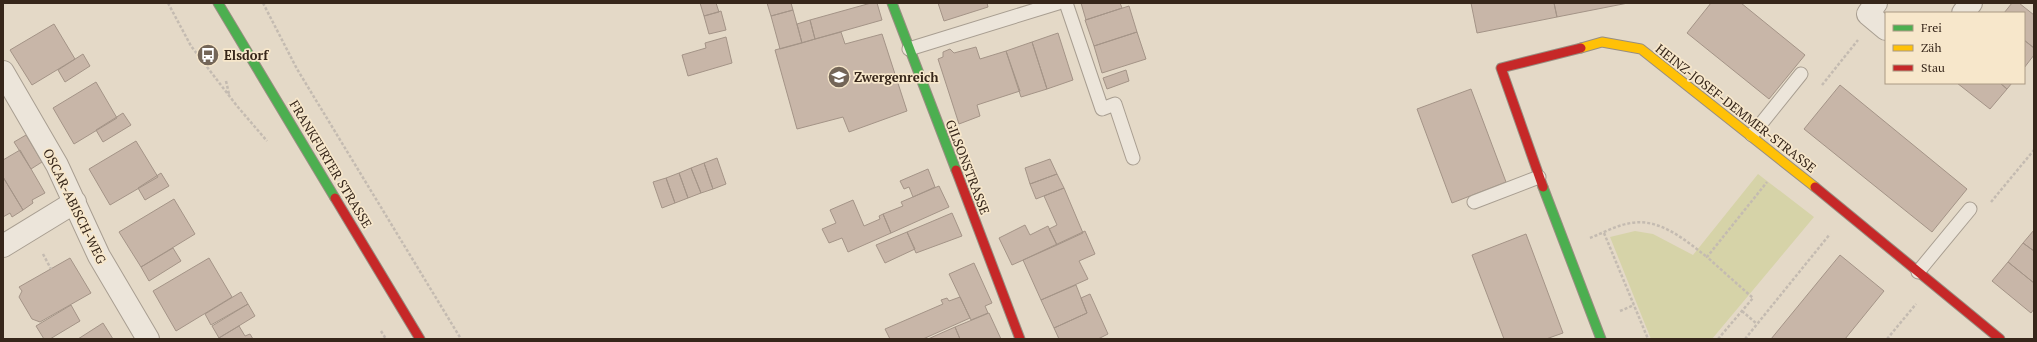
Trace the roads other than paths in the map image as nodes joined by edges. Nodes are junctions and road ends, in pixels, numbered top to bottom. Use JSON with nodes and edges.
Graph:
{"nodes":[{"id":1,"x":218,"y":3,"type":"edge"},
{"id":2,"x":892,"y":3,"type":"edge"},
{"id":3,"x":1058,"y":3,"type":"edge"},
{"id":4,"x":1066,"y":3,"type":"edge"},
{"id":5,"x":1876,"y":3,"type":"edge"},
{"id":6,"x":1971,"y":3,"type":"edge"},
{"id":7,"x":1964,"y":12,"type":"edge"},
{"id":8,"x":1885,"y":28,"type":"edge"},
{"id":9,"x":909,"y":49,"type":"junction"},
{"id":10,"x":3,"y":72,"type":"edge"},
{"id":11,"x":1801,"y":74,"type":"dead end"},
{"id":12,"x":1752,"y":135,"type":"junction"},
{"id":13,"x":1133,"y":158,"type":"dead end"},
{"id":14,"x":1539,"y":177,"type":"junction"},
{"id":15,"x":75,"y":202,"type":"junction"},
{"id":16,"x":1474,"y":202,"type":"dead end"},
{"id":17,"x":1970,"y":209,"type":"dead end"},
{"id":18,"x":3,"y":246,"type":"edge"},
{"id":19,"x":1918,"y":272,"type":"junction"},
{"id":20,"x":148,"y":339,"type":"edge"},
{"id":21,"x":420,"y":339,"type":"edge"},
{"id":22,"x":1020,"y":339,"type":"edge"},
{"id":23,"x":1601,"y":339,"type":"edge"},
{"id":24,"x":2000,"y":339,"type":"edge"}],
"edges":[{"from":1,"to":21,"type":"street","name":"FRANKFURTER STRASSE"},
{"from":2,"to":9,"type":"street","name":"GILSONSTRASSE"},
{"from":3,"to":9,"type":"lane"},
{"from":4,"to":13,"type":"lane"},
{"from":5,"to":8,"type":"street"},
{"from":6,"to":7,"type":"street"},
{"from":9,"to":22,"type":"street","name":"GILSONSTRASSE"},
{"from":10,"to":15,"type":"street","name":"OSCAR-ABISCH-WEG"},
{"from":11,"to":12,"type":"lane"},
{"from":12,"to":14,"type":"street","name":"HEINZ-JOSEF-DEMMER-STRASSE"},
{"from":12,"to":19,"type":"street","name":"HEINZ-JOSEF-DEMMER-STRASSE"},
{"from":14,"to":16,"type":"lane"},
{"from":14,"to":23,"type":"street","name":"HEINZ-JOSEF-DEMMER-STRASSE"},
{"from":15,"to":18,"type":"street"},
{"from":15,"to":20,"type":"street","name":"OSCAR-ABISCH-WEG"},
{"from":17,"to":19,"type":"lane"},
{"from":19,"to":24,"type":"street","name":"HEINZ-JOSEF-DEMMER-STRASSE"}]}
